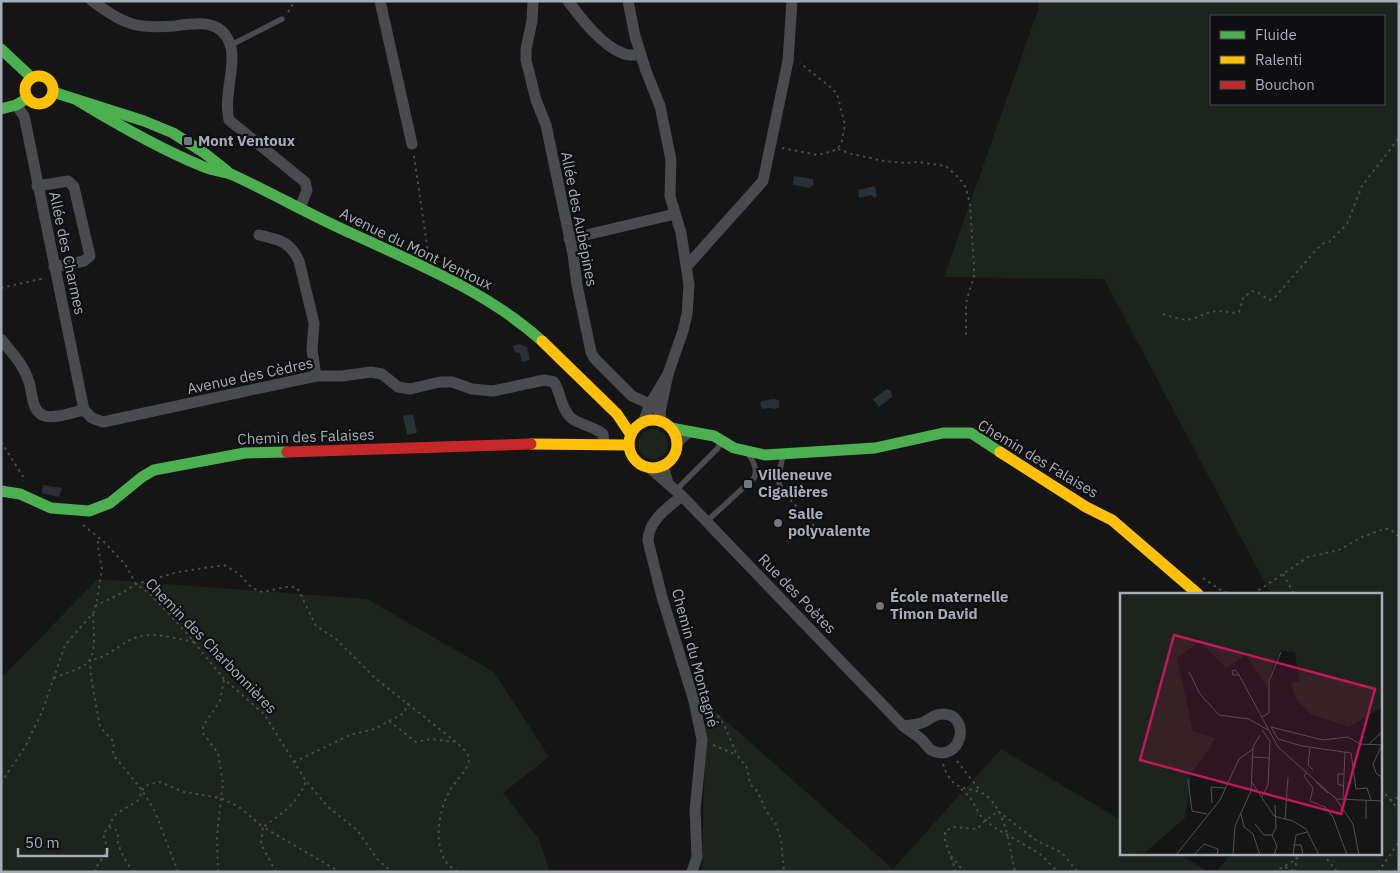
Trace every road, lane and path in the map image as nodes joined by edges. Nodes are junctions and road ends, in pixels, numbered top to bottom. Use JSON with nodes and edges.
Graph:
{"nodes":[{"id":1,"x":92,"y":1,"type":"edge"},
{"id":2,"x":295,"y":1,"type":"edge"},
{"id":3,"x":380,"y":1,"type":"edge"},
{"id":4,"x":533,"y":1,"type":"edge"},
{"id":5,"x":568,"y":1,"type":"edge"},
{"id":6,"x":628,"y":1,"type":"edge"},
{"id":7,"x":792,"y":1,"type":"edge"},
{"id":8,"x":282,"y":19,"type":"joint"},
{"id":9,"x":231,"y":45,"type":"junction"},
{"id":10,"x":1,"y":49,"type":"edge"},
{"id":11,"x":641,"y":55,"type":"junction"},
{"id":12,"x":788,"y":61,"type":"junction"},
{"id":13,"x":32,"y":78,"type":"junction"},
{"id":14,"x":52,"y":92,"type":"junction"},
{"id":15,"x":28,"y":98,"type":"junction"},
{"id":16,"x":77,"y":100,"type":"junction"},
{"id":17,"x":16,"y":105,"type":"junction"},
{"id":18,"x":1,"y":109,"type":"edge"},
{"id":19,"x":1399,"y":138,"type":"edge"},
{"id":20,"x":412,"y":144,"type":"joint"},
{"id":21,"x":770,"y":146,"type":"junction"},
{"id":22,"x":838,"y":149,"type":"junction"},
{"id":23,"x":231,"y":174,"type":"junction"},
{"id":24,"x":37,"y":186,"type":"junction"},
{"id":25,"x":300,"y":208,"type":"junction"},
{"id":26,"x":675,"y":214,"type":"junction"},
{"id":27,"x":259,"y":235,"type":"dead end"},
{"id":28,"x":569,"y":238,"type":"junction"},
{"id":29,"x":421,"y":266,"type":"junction"},
{"id":30,"x":687,"y":266,"type":"junction"},
{"id":31,"x":55,"y":271,"type":"junction"},
{"id":32,"x":1,"y":288,"type":"edge"},
{"id":33,"x":1163,"y":314,"type":"dead end"},
{"id":34,"x":966,"y":336,"type":"dead end"},
{"id":35,"x":1,"y":339,"type":"edge"},
{"id":36,"x":668,"y":374,"type":"junction"},
{"id":37,"x":316,"y":376,"type":"junction"},
{"id":38,"x":650,"y":404,"type":"junction"},
{"id":39,"x":84,"y":410,"type":"junction"},
{"id":40,"x":664,"y":420,"type":"junction"},
{"id":41,"x":635,"y":432,"type":"junction"},
{"id":42,"x":689,"y":432,"type":"junction"},
{"id":43,"x":722,"y":440,"type":"junction"},
{"id":44,"x":1,"y":442,"type":"edge"},
{"id":45,"x":677,"y":442,"type":"junction"},
{"id":46,"x":604,"y":444,"type":"junction"},
{"id":47,"x":746,"y":452,"type":"junction"},
{"id":48,"x":783,"y":454,"type":"junction"},
{"id":49,"x":663,"y":466,"type":"junction"},
{"id":50,"x":650,"y":468,"type":"junction"},
{"id":51,"x":675,"y":490,"type":"junction"},
{"id":52,"x":781,"y":490,"type":"joint"},
{"id":53,"x":1,"y":491,"type":"edge"},
{"id":54,"x":20,"y":494,"type":"junction"},
{"id":55,"x":66,"y":510,"type":"junction"},
{"id":56,"x":706,"y":521,"type":"junction"},
{"id":57,"x":816,"y":528,"type":"dead end"},
{"id":58,"x":98,"y":537,"type":"junction"},
{"id":59,"x":1399,"y":537,"type":"edge"},
{"id":60,"x":1283,"y":574,"type":"junction"},
{"id":61,"x":136,"y":584,"type":"junction"},
{"id":62,"x":1197,"y":593,"type":"edge"},
{"id":63,"x":1254,"y":593,"type":"edge"},
{"id":64,"x":1293,"y":593,"type":"edge"},
{"id":65,"x":95,"y":606,"type":"junction"},
{"id":66,"x":94,"y":612,"type":"junction"},
{"id":67,"x":195,"y":642,"type":"junction"},
{"id":68,"x":90,"y":660,"type":"junction"},
{"id":69,"x":54,"y":678,"type":"junction"},
{"id":70,"x":224,"y":679,"type":"junction"},
{"id":71,"x":694,"y":701,"type":"junction"},
{"id":72,"x":408,"y":703,"type":"junction"},
{"id":73,"x":389,"y":721,"type":"junction"},
{"id":74,"x":903,"y":726,"type":"junction"},
{"id":75,"x":702,"y":740,"type":"junction"},
{"id":76,"x":456,"y":742,"type":"junction"},
{"id":77,"x":944,"y":752,"type":"junction"},
{"id":78,"x":737,"y":755,"type":"junction"},
{"id":79,"x":294,"y":762,"type":"junction"},
{"id":80,"x":306,"y":781,"type":"junction"},
{"id":81,"x":1,"y":783,"type":"edge"},
{"id":82,"x":960,"y":788,"type":"junction"},
{"id":83,"x":142,"y":790,"type":"junction"},
{"id":84,"x":1382,"y":790,"type":"edge"},
{"id":85,"x":982,"y":794,"type":"junction"},
{"id":86,"x":1399,"y":797,"type":"edge"},
{"id":87,"x":221,"y":798,"type":"junction"},
{"id":88,"x":1390,"y":801,"type":"junction"},
{"id":89,"x":1399,"y":810,"type":"edge"},
{"id":90,"x":998,"y":811,"type":"junction"},
{"id":91,"x":986,"y":820,"type":"junction"},
{"id":92,"x":109,"y":827,"type":"junction"},
{"id":93,"x":263,"y":827,"type":"junction"},
{"id":94,"x":1008,"y":834,"type":"junction"},
{"id":95,"x":1399,"y":842,"type":"edge"},
{"id":96,"x":950,"y":855,"type":"junction"},
{"id":97,"x":1299,"y":856,"type":"edge"},
{"id":98,"x":1325,"y":856,"type":"edge"},
{"id":99,"x":1297,"y":859,"type":"junction"},
{"id":100,"x":1285,"y":867,"type":"junction"},
{"id":101,"x":96,"y":872,"type":"edge"},
{"id":102,"x":133,"y":872,"type":"edge"},
{"id":103,"x":178,"y":872,"type":"edge"},
{"id":104,"x":218,"y":872,"type":"edge"},
{"id":105,"x":276,"y":872,"type":"edge"},
{"id":106,"x":340,"y":872,"type":"edge"},
{"id":107,"x":392,"y":872,"type":"edge"},
{"id":108,"x":458,"y":872,"type":"edge"},
{"id":109,"x":692,"y":872,"type":"edge"},
{"id":110,"x":784,"y":872,"type":"edge"},
{"id":111,"x":956,"y":872,"type":"edge"},
{"id":112,"x":964,"y":872,"type":"edge"},
{"id":113,"x":1015,"y":872,"type":"edge"},
{"id":114,"x":1058,"y":872,"type":"edge"},
{"id":115,"x":1078,"y":872,"type":"edge"},
{"id":116,"x":1274,"y":872,"type":"edge"},
{"id":117,"x":1295,"y":872,"type":"edge"},
{"id":118,"x":1337,"y":872,"type":"edge"},
{"id":119,"x":1378,"y":872,"type":"edge"}],
"edges":[{"from":1,"to":9,"type":"street"},
{"from":2,"to":8,"type":"path"},
{"from":3,"to":20,"type":"street"},
{"from":4,"to":28,"type":"street","name":"Allée des Aubépines"},
{"from":5,"to":11,"type":"street"},
{"from":6,"to":11,"type":"street"},
{"from":7,"to":12,"type":"street"},
{"from":8,"to":9,"type":"lane"},
{"from":9,"to":25,"type":"street"},
{"from":10,"to":13,"type":"street"},
{"from":11,"to":26,"type":"street"},
{"from":12,"to":21,"type":"street"},
{"from":12,"to":22,"type":"path"},
{"from":13,"to":14,"type":"street"},
{"from":13,"to":15,"type":"street"},
{"from":14,"to":15,"type":"street"},
{"from":14,"to":16,"type":"street","name":"Avenue du Mont Ventoux"},
{"from":15,"to":17,"type":"street"},
{"from":16,"to":23,"type":"street","name":"Avenue du Mont Ventoux"},
{"from":16,"to":23,"type":"street","name":"Avenue du Mont Ventoux"},
{"from":17,"to":18,"type":"street"},
{"from":17,"to":24,"type":"street","name":"Allée des Charmes"},
{"from":19,"to":33,"type":"path"},
{"from":20,"to":29,"type":"path"},
{"from":21,"to":22,"type":"path"},
{"from":21,"to":30,"type":"street"},
{"from":22,"to":34,"type":"path"},
{"from":23,"to":25,"type":"street","name":"Avenue du Mont Ventoux"},
{"from":24,"to":31,"type":"street","name":"Allée des Charmes"},
{"from":24,"to":31,"type":"street"},
{"from":25,"to":29,"type":"street","name":"Avenue du Mont Ventoux"},
{"from":26,"to":28,"type":"street"},
{"from":26,"to":30,"type":"street"},
{"from":27,"to":37,"type":"street"},
{"from":28,"to":38,"type":"street","name":"Allée des Aubépines"},
{"from":29,"to":41,"type":"street","name":"Avenue du Mont Ventoux"},
{"from":30,"to":36,"type":"street"},
{"from":31,"to":32,"type":"path"},
{"from":31,"to":39,"type":"street","name":"Allée des Charmes"},
{"from":35,"to":39,"type":"street"},
{"from":36,"to":38,"type":"street"},
{"from":36,"to":40,"type":"street"},
{"from":37,"to":39,"type":"street","name":"Avenue des Cèdres"},
{"from":37,"to":46,"type":"street","name":"Avenue des Cèdres"},
{"from":38,"to":40,"type":"street","name":"Allée des Aubépines"},
{"from":38,"to":41,"type":"street"},
{"from":40,"to":41,"type":"street"},
{"from":40,"to":42,"type":"street","name":"Chemin des Falaises"},
{"from":40,"to":45,"type":"street"},
{"from":41,"to":46,"type":"street","name":"Chemin des Falaises"},
{"from":41,"to":50,"type":"street"},
{"from":42,"to":43,"type":"street","name":"Chemin des Falaises"},
{"from":42,"to":45,"type":"street"},
{"from":43,"to":47,"type":"street","name":"Chemin des Falaises"},
{"from":43,"to":51,"type":"lane"},
{"from":44,"to":54,"type":"path"},
{"from":45,"to":49,"type":"street"},
{"from":46,"to":55,"type":"street","name":"Chemin des Falaises"},
{"from":47,"to":48,"type":"street","name":"Chemin des Falaises"},
{"from":47,"to":56,"type":"lane"},
{"from":48,"to":52,"type":"lane"},
{"from":48,"to":62,"type":"street","name":"Chemin des Falaises"},
{"from":49,"to":50,"type":"street"},
{"from":49,"to":51,"type":"street","name":"Rue des Poètes"},
{"from":50,"to":51,"type":"street","name":"Rue des Poètes"},
{"from":51,"to":56,"type":"street","name":"Rue des Poètes"},
{"from":51,"to":71,"type":"street","name":"Chemin du Montagné"},
{"from":52,"to":57,"type":"path"},
{"from":53,"to":54,"type":"street","name":"Chemin des Falaises"},
{"from":54,"to":55,"type":"street","name":"Chemin des Falaises"},
{"from":55,"to":58,"type":"path","name":"Chemin des Charbonnières"},
{"from":56,"to":74,"type":"street","name":"Rue des Poètes"},
{"from":58,"to":61,"type":"path","name":"Chemin des Charbonnières"},
{"from":58,"to":65,"type":"path"},
{"from":59,"to":60,"type":"path"},
{"from":60,"to":63,"type":"path"},
{"from":60,"to":64,"type":"path"},
{"from":61,"to":65,"type":"path"},
{"from":61,"to":67,"type":"path","name":"Chemin des Charbonnières"},
{"from":61,"to":72,"type":"path"},
{"from":65,"to":66,"type":"path"},
{"from":66,"to":68,"type":"path"},
{"from":66,"to":69,"type":"path"},
{"from":67,"to":68,"type":"path"},
{"from":67,"to":70,"type":"path","name":"Chemin des Charbonnières"},
{"from":68,"to":69,"type":"path"},
{"from":68,"to":83,"type":"path"},
{"from":69,"to":81,"type":"path"},
{"from":70,"to":79,"type":"path","name":"Chemin des Charbonnières"},
{"from":70,"to":87,"type":"path"},
{"from":71,"to":75,"type":"street","name":"Chemin du Montagné"},
{"from":71,"to":78,"type":"path"},
{"from":72,"to":73,"type":"path"},
{"from":72,"to":76,"type":"path"},
{"from":73,"to":76,"type":"path"},
{"from":73,"to":79,"type":"path"},
{"from":74,"to":77,"type":"street","name":"Rue des Poètes"},
{"from":74,"to":77,"type":"street"},
{"from":75,"to":78,"type":"path"},
{"from":75,"to":109,"type":"street","name":"Chemin du Montagné"},
{"from":76,"to":108,"type":"path"},
{"from":77,"to":82,"type":"path"},
{"from":77,"to":85,"type":"path"},
{"from":78,"to":110,"type":"path"},
{"from":79,"to":80,"type":"path","name":"Chemin des Charbonnières"},
{"from":80,"to":93,"type":"path"},
{"from":80,"to":107,"type":"path","name":"Chemin des Charbonnières"},
{"from":82,"to":85,"type":"path"},
{"from":82,"to":91,"type":"path"},
{"from":83,"to":87,"type":"path"},
{"from":83,"to":92,"type":"path"},
{"from":83,"to":103,"type":"path"},
{"from":84,"to":88,"type":"path"},
{"from":85,"to":90,"type":"path"},
{"from":86,"to":88,"type":"path"},
{"from":87,"to":93,"type":"path"},
{"from":87,"to":104,"type":"path"},
{"from":88,"to":89,"type":"path"},
{"from":90,"to":91,"type":"path"},
{"from":90,"to":94,"type":"path"},
{"from":90,"to":115,"type":"path"},
{"from":91,"to":94,"type":"path"},
{"from":91,"to":96,"type":"path"},
{"from":92,"to":101,"type":"path"},
{"from":92,"to":102,"type":"path"},
{"from":93,"to":105,"type":"path"},
{"from":93,"to":106,"type":"path"},
{"from":94,"to":113,"type":"path"},
{"from":94,"to":114,"type":"path"},
{"from":95,"to":119,"type":"path"},
{"from":96,"to":111,"type":"path"},
{"from":96,"to":112,"type":"path"},
{"from":97,"to":99,"type":"path"},
{"from":98,"to":118,"type":"path"},
{"from":99,"to":100,"type":"path"},
{"from":99,"to":117,"type":"path"},
{"from":100,"to":116,"type":"path"},
{"from":100,"to":117,"type":"path"}]}
